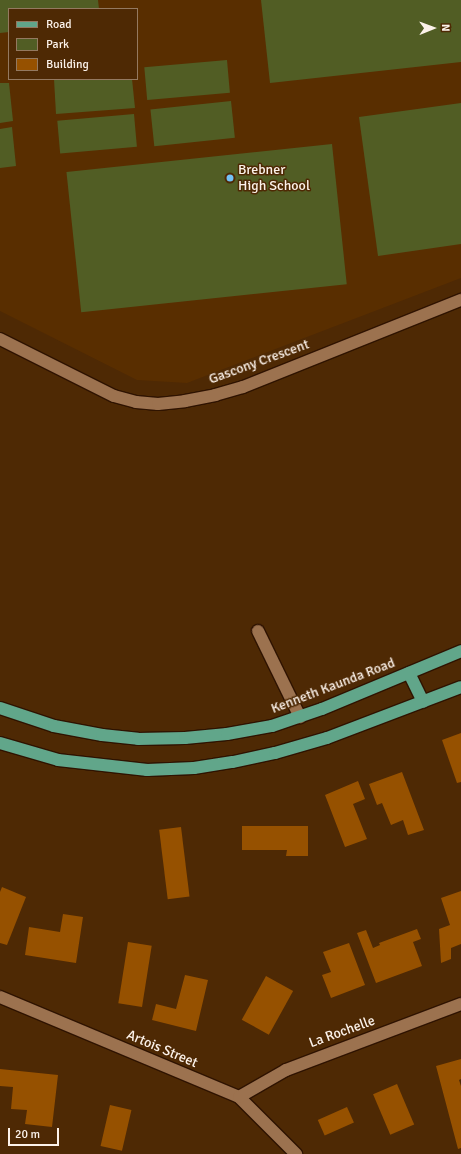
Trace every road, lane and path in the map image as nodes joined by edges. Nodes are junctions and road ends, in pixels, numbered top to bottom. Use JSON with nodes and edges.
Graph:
{"nodes":[{"id":1,"x":461,"y":300,"type":"edge"},
{"id":2,"x":0,"y":339,"type":"edge"},
{"id":3,"x":258,"y":631,"type":"dead end"},
{"id":4,"x":461,"y":651,"type":"edge"},
{"id":5,"x":409,"y":673,"type":"junction"},
{"id":6,"x":461,"y":687,"type":"edge"},
{"id":7,"x":423,"y":702,"type":"junction"},
{"id":8,"x":0,"y":708,"type":"edge"},
{"id":9,"x":300,"y":717,"type":"junction"},
{"id":10,"x":0,"y":743,"type":"edge"},
{"id":11,"x":0,"y":997,"type":"edge"},
{"id":12,"x":461,"y":1004,"type":"edge"},
{"id":13,"x":239,"y":1097,"type":"junction"},
{"id":14,"x":296,"y":1154,"type":"edge"}],
"edges":[{"from":1,"to":2,"type":"street","name":"Gascony Crescent"},
{"from":3,"to":9,"type":"street"},
{"from":4,"to":5,"type":"main road","name":"Kenneth Kaunda Road"},
{"from":5,"to":7,"type":"main road"},
{"from":5,"to":9,"type":"main road","name":"Kenneth Kaunda Road"},
{"from":6,"to":7,"type":"main road"},
{"from":7,"to":10,"type":"main road"},
{"from":8,"to":9,"type":"main road","name":"Kenneth Kaunda Road"},
{"from":11,"to":13,"type":"street","name":"Artois Street"},
{"from":12,"to":13,"type":"street","name":"La Rochelle"},
{"from":13,"to":14,"type":"street","name":"Artois Street"}]}
